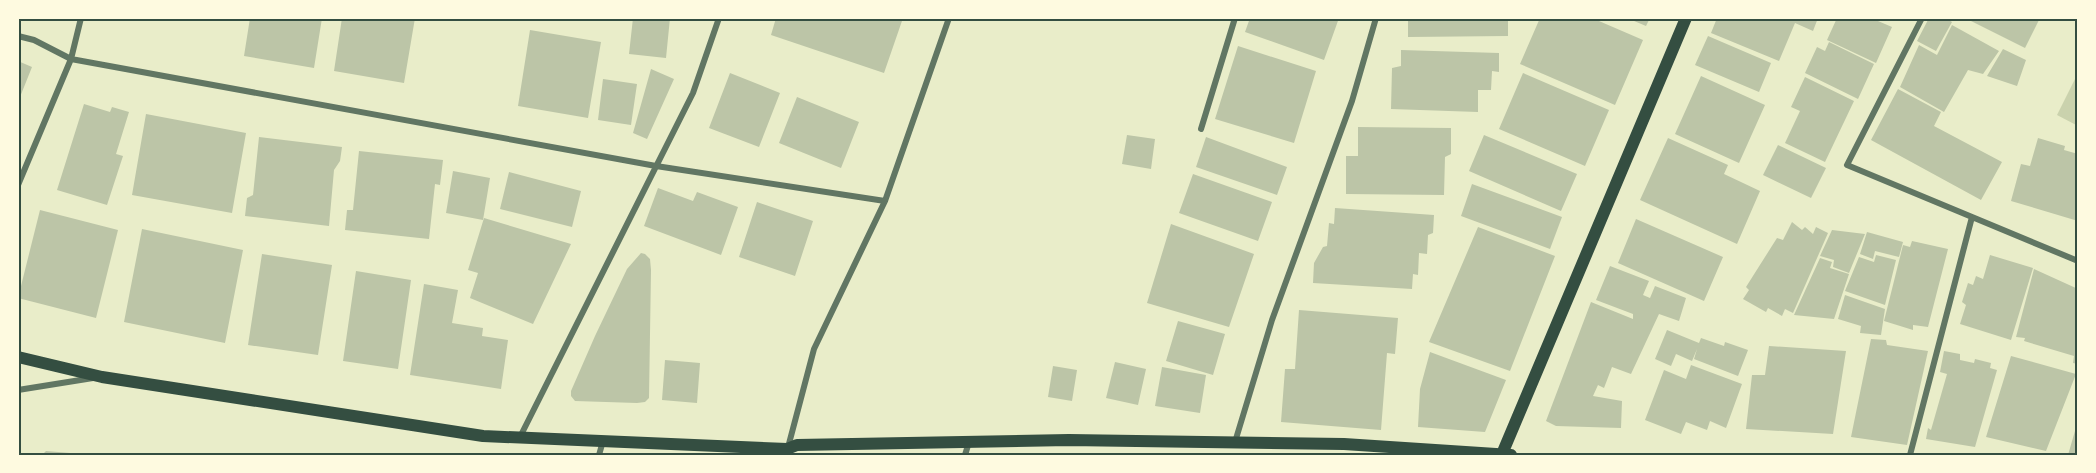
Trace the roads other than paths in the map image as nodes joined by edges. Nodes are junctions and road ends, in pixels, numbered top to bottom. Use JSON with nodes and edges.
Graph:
{"nodes":[{"id":1,"x":81,"y":18,"type":"edge"},
{"id":2,"x":719,"y":18,"type":"edge"},
{"id":3,"x":949,"y":18,"type":"edge"},
{"id":4,"x":1236,"y":18,"type":"edge"},
{"id":5,"x":1376,"y":18,"type":"edge"},
{"id":6,"x":1686,"y":18,"type":"edge"},
{"id":7,"x":1922,"y":18,"type":"edge"},
{"id":8,"x":18,"y":36,"type":"edge"},
{"id":9,"x":71,"y":59,"type":"junction"},
{"id":10,"x":1201,"y":129,"type":"dead end"},
{"id":11,"x":656,"y":166,"type":"junction"},
{"id":12,"x":18,"y":185,"type":"edge"},
{"id":13,"x":885,"y":201,"type":"junction"},
{"id":14,"x":1972,"y":217,"type":"junction"},
{"id":15,"x":2078,"y":261,"type":"edge"},
{"id":16,"x":18,"y":357,"type":"edge"},
{"id":17,"x":102,"y":377,"type":"junction"},
{"id":18,"x":18,"y":390,"type":"edge"},
{"id":19,"x":520,"y":437,"type":"junction"},
{"id":20,"x":603,"y":441,"type":"junction"},
{"id":21,"x":969,"y":442,"type":"junction"},
{"id":22,"x":1235,"y":442,"type":"junction"},
{"id":23,"x":787,"y":452,"type":"edge"},
{"id":24,"x":1502,"y":454,"type":"edge"},
{"id":25,"x":600,"y":455,"type":"edge"},
{"id":26,"x":966,"y":455,"type":"edge"},
{"id":27,"x":1510,"y":455,"type":"edge"},
{"id":28,"x":1910,"y":455,"type":"edge"}],
"edges":[{"from":1,"to":9,"type":"street"},
{"from":2,"to":11,"type":"street"},
{"from":3,"to":13,"type":"street"},
{"from":4,"to":10,"type":"street"},
{"from":5,"to":22,"type":"street"},
{"from":6,"to":24,"type":"main road"},
{"from":7,"to":14,"type":"street"},
{"from":8,"to":9,"type":"street"},
{"from":9,"to":11,"type":"street"},
{"from":9,"to":12,"type":"street"},
{"from":11,"to":13,"type":"street"},
{"from":11,"to":19,"type":"street"},
{"from":13,"to":23,"type":"street"},
{"from":14,"to":15,"type":"street"},
{"from":14,"to":28,"type":"street"},
{"from":16,"to":17,"type":"main road"},
{"from":17,"to":18,"type":"street"},
{"from":17,"to":19,"type":"main road"},
{"from":19,"to":20,"type":"main road"},
{"from":20,"to":23,"type":"main road"},
{"from":20,"to":25,"type":"street"},
{"from":21,"to":22,"type":"main road"},
{"from":21,"to":23,"type":"main road"},
{"from":21,"to":26,"type":"street"},
{"from":22,"to":24,"type":"main road"},
{"from":24,"to":27,"type":"main road"}]}
